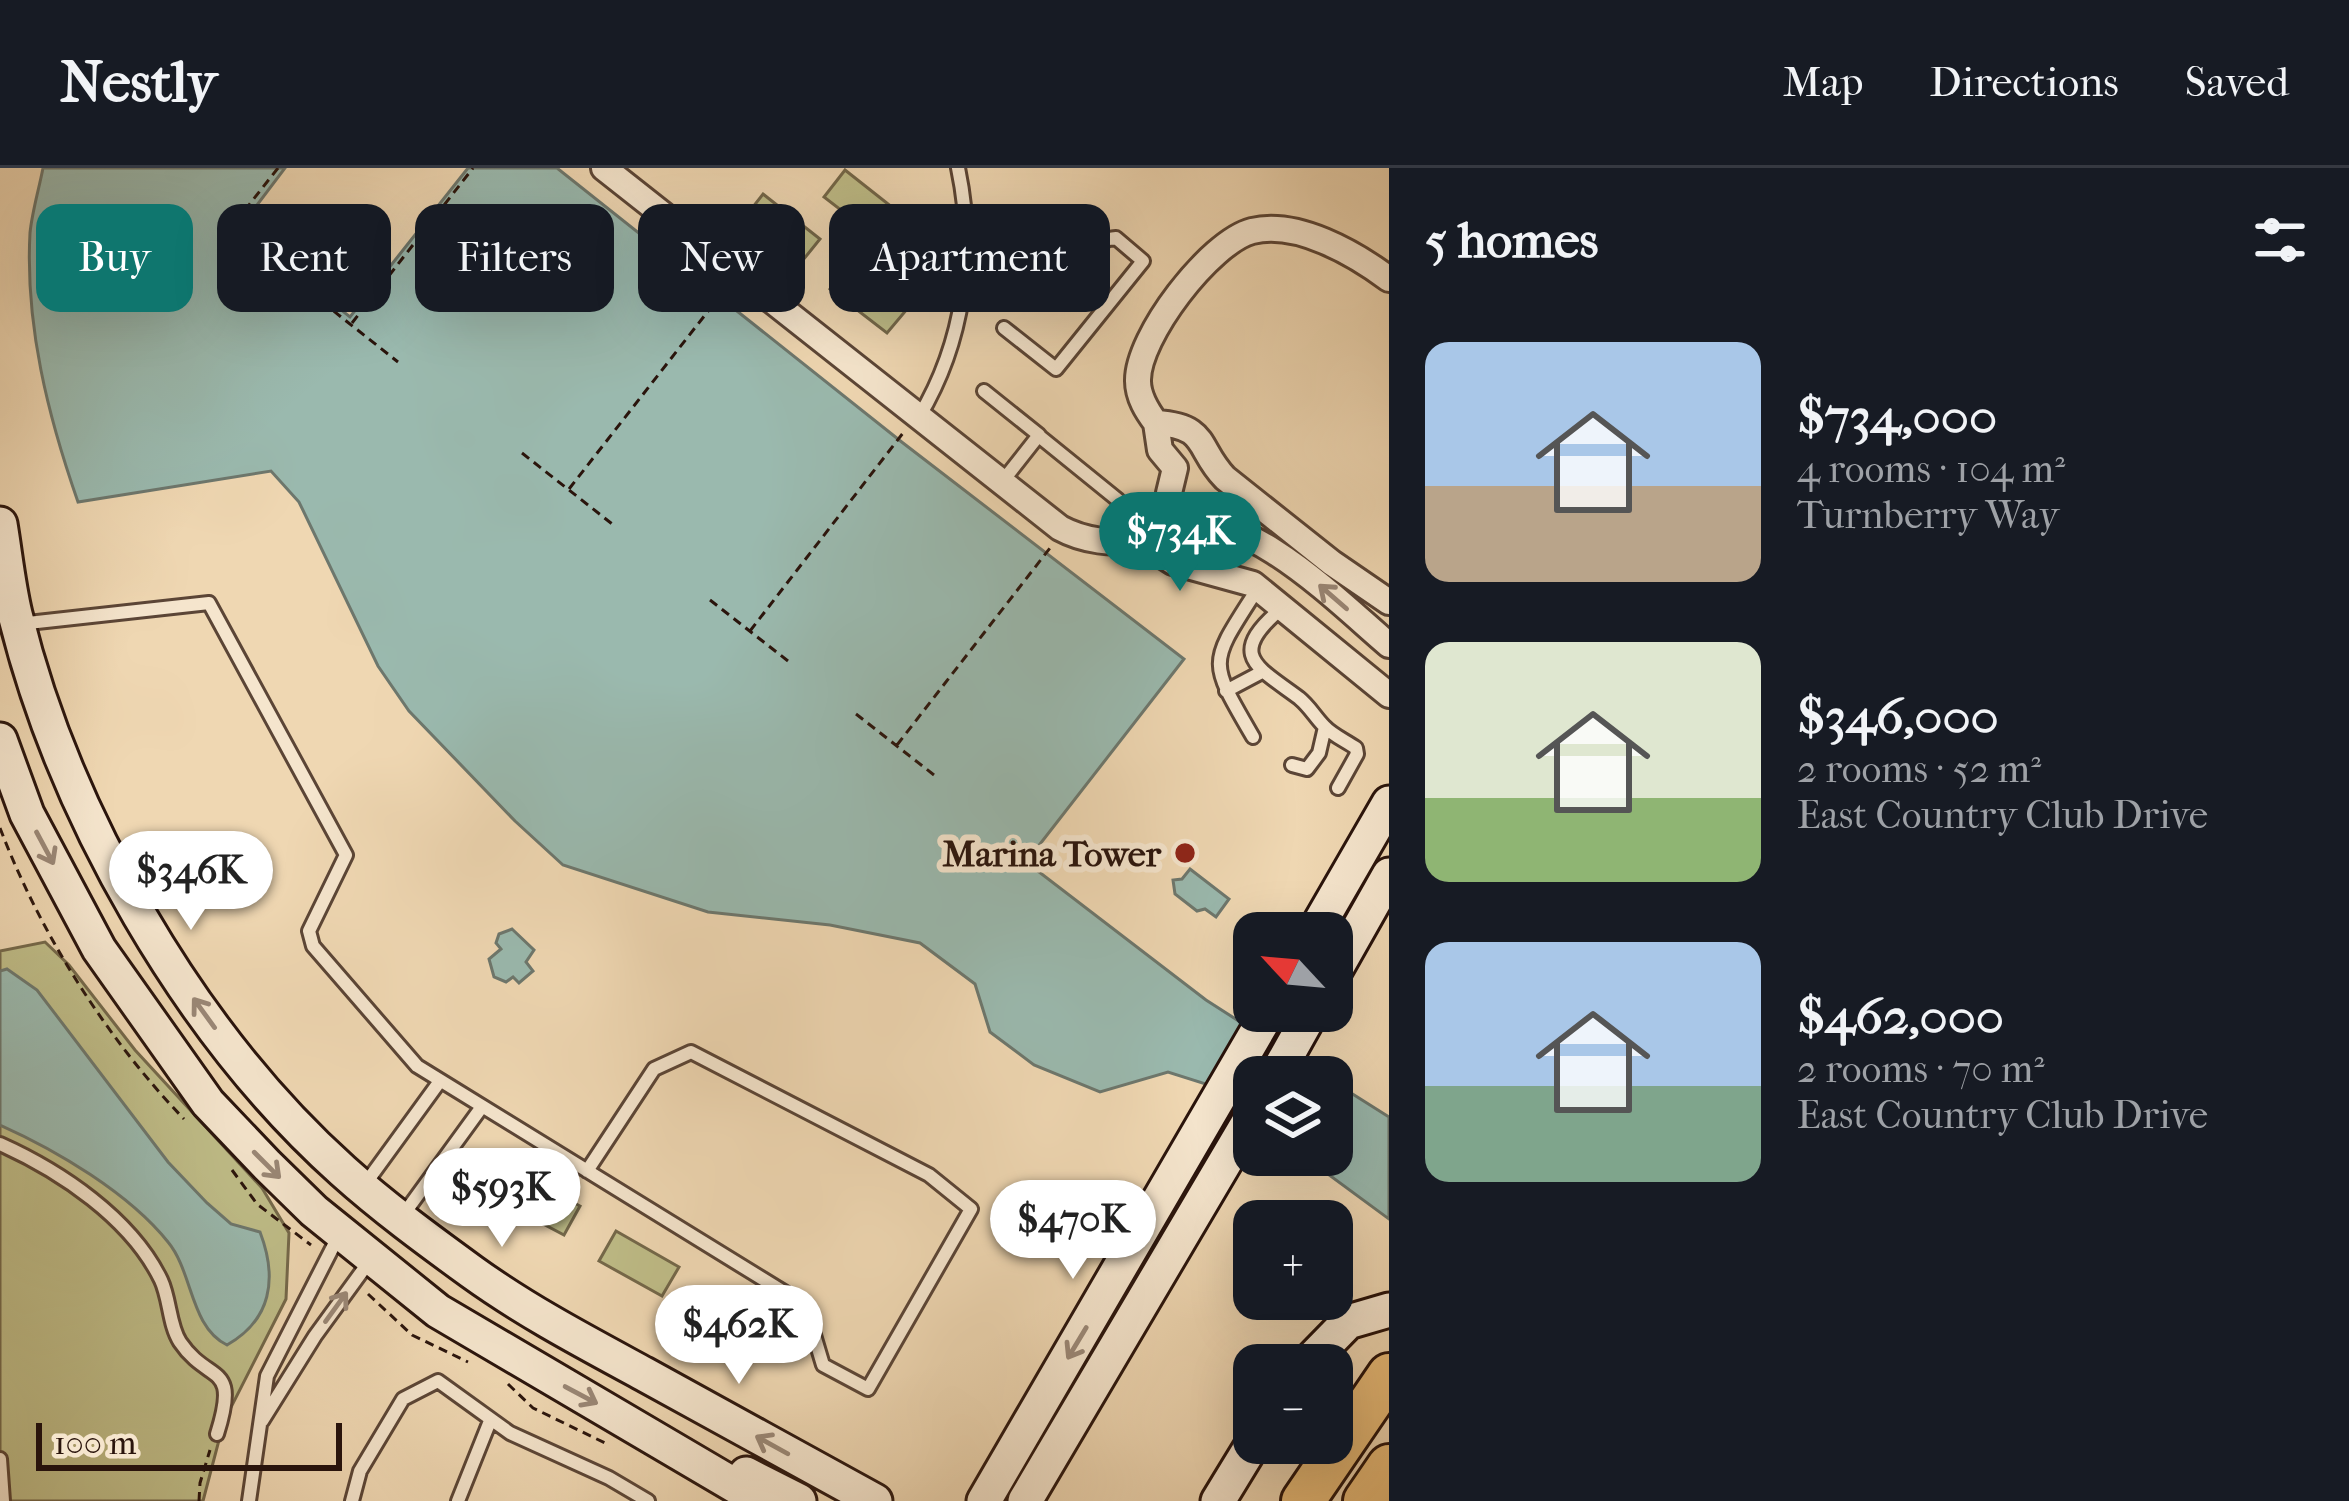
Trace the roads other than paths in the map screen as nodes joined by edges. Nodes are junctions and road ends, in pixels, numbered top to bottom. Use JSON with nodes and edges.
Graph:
{"nodes":[{"id":1,"x":604,"y":168,"type":"edge"},
{"id":2,"x":958,"y":168,"type":"edge"},
{"id":3,"x":964,"y":204,"type":"edge"},
{"id":4,"x":1110,"y":238,"type":"edge"},
{"id":5,"x":1389,"y":279,"type":"edge"},
{"id":6,"x":1110,"y":301,"type":"edge"},
{"id":7,"x":961,"y":312,"type":"edge"},
{"id":8,"x":1101,"y":312,"type":"edge"},
{"id":9,"x":1004,"y":328,"type":"dead end"},
{"id":10,"x":984,"y":391,"type":"dead end"},
{"id":11,"x":1156,"y":423,"type":"junction"},
{"id":12,"x":912,"y":424,"type":"junction"},
{"id":13,"x":1039,"y":436,"type":"junction"},
{"id":14,"x":1002,"y":482,"type":"junction"},
{"id":15,"x":1118,"y":500,"type":"dead end"},
{"id":16,"x":1174,"y":522,"type":"junction"},
{"id":17,"x":0,"y":524,"type":"edge"},
{"id":18,"x":1137,"y":539,"type":"junction"},
{"id":19,"x":1274,"y":551,"type":"junction"},
{"id":20,"x":1256,"y":586,"type":"junction"},
{"id":21,"x":1389,"y":602,"type":"edge"},
{"id":22,"x":1283,"y":607,"type":"junction"},
{"id":23,"x":9,"y":626,"type":"edge"},
{"id":24,"x":1389,"y":645,"type":"edge"},
{"id":25,"x":1260,"y":673,"type":"junction"},
{"id":26,"x":1226,"y":691,"type":"junction"},
{"id":27,"x":1389,"y":695,"type":"edge"},
{"id":28,"x":1324,"y":727,"type":"junction"},
{"id":29,"x":1253,"y":736,"type":"dead end"},
{"id":30,"x":0,"y":740,"type":"edge"},
{"id":31,"x":1292,"y":765,"type":"dead end"},
{"id":32,"x":1338,"y":788,"type":"dead end"},
{"id":33,"x":1389,"y":803,"type":"edge"},
{"id":34,"x":1389,"y":875,"type":"edge"},
{"id":35,"x":1326,"y":912,"type":"edge"},
{"id":36,"x":1353,"y":939,"type":"edge"},
{"id":37,"x":1257,"y":1032,"type":"edge"},
{"id":38,"x":440,"y":1081,"type":"junction"},
{"id":39,"x":481,"y":1108,"type":"junction"},
{"id":40,"x":0,"y":1144,"type":"edge"},
{"id":41,"x":1233,"y":1149,"type":"edge"},
{"id":42,"x":587,"y":1171,"type":"junction"},
{"id":43,"x":363,"y":1187,"type":"junction"},
{"id":44,"x":400,"y":1218,"type":"junction"},
{"id":45,"x":340,"y":1233,"type":"junction"},
{"id":46,"x":371,"y":1258,"type":"junction"},
{"id":47,"x":1389,"y":1310,"type":"edge"},
{"id":48,"x":283,"y":1343,"type":"junction"},
{"id":49,"x":1327,"y":1344,"type":"edge"},
{"id":50,"x":304,"y":1354,"type":"junction"},
{"id":51,"x":1389,"y":1375,"type":"edge"},
{"id":52,"x":490,"y":1421,"type":"junction"},
{"id":53,"x":635,"y":1424,"type":"junction"},
{"id":54,"x":258,"y":1427,"type":"junction"},
{"id":55,"x":217,"y":1434,"type":"road end"},
{"id":56,"x":0,"y":1459,"type":"edge"},
{"id":57,"x":1241,"y":1464,"type":"edge"},
{"id":58,"x":1389,"y":1466,"type":"edge"},
{"id":59,"x":3,"y":1501,"type":"edge"},
{"id":60,"x":249,"y":1501,"type":"edge"},
{"id":61,"x":352,"y":1501,"type":"edge"},
{"id":62,"x":458,"y":1501,"type":"edge"},
{"id":63,"x":648,"y":1501,"type":"edge"},
{"id":64,"x":761,"y":1501,"type":"edge"},
{"id":65,"x":799,"y":1501,"type":"edge"},
{"id":66,"x":875,"y":1501,"type":"edge"},
{"id":67,"x":984,"y":1501,"type":"edge"},
{"id":68,"x":1025,"y":1501,"type":"edge"},
{"id":69,"x":1218,"y":1501,"type":"edge"},
{"id":70,"x":1303,"y":1501,"type":"edge"},
{"id":71,"x":1365,"y":1501,"type":"edge"}],
"edges":[{"from":1,"to":12,"type":"street"},
{"from":2,"to":3,"type":"lane"},
{"from":4,"to":6,"type":"lane"},
{"from":5,"to":11,"type":"street"},
{"from":7,"to":12,"type":"lane"},
{"from":8,"to":9,"type":"lane"},
{"from":10,"to":13,"type":"lane"},
{"from":11,"to":16,"type":"street"},
{"from":11,"to":21,"type":"street"},
{"from":12,"to":14,"type":"street"},
{"from":13,"to":14,"type":"lane"},
{"from":13,"to":15,"type":"lane"},
{"from":14,"to":18,"type":"street"},
{"from":16,"to":18,"type":"street"},
{"from":16,"to":19,"type":"street"},
{"from":17,"to":23,"type":"street"},
{"from":18,"to":20,"type":"street"},
{"from":19,"to":20,"type":"street"},
{"from":24,"to":19,"type":"street","one_way":true},
{"from":20,"to":22,"type":"street"},
{"from":20,"to":26,"type":"lane"},
{"from":22,"to":25,"type":"lane"},
{"from":22,"to":27,"type":"street"},
{"from":23,"to":38,"type":"lane"},
{"from":43,"to":23,"type":"street","one_way":true},
{"from":25,"to":26,"type":"lane"},
{"from":25,"to":28,"type":"lane"},
{"from":26,"to":29,"type":"lane"},
{"from":28,"to":31,"type":"lane"},
{"from":28,"to":32,"type":"lane"},
{"from":30,"to":45,"type":"street","one_way":true},
{"from":33,"to":35,"type":"street"},
{"from":34,"to":36,"type":"street"},
{"from":37,"to":67,"type":"street","one_way":true},
{"from":38,"to":39,"type":"lane"},
{"from":38,"to":43,"type":"lane"},
{"from":39,"to":42,"type":"lane"},
{"from":39,"to":44,"type":"lane"},
{"from":40,"to":55,"type":"lane"},
{"from":41,"to":68,"type":"street"},
{"from":42,"to":42,"type":"lane"},
{"from":43,"to":44,"type":"street"},
{"from":43,"to":45,"type":"street"},
{"from":44,"to":46,"type":"street"},
{"from":66,"to":44,"type":"street","one_way":true},
{"from":45,"to":46,"type":"street"},
{"from":45,"to":48,"type":"lane"},
{"from":50,"to":46,"type":"lane","one_way":true},
{"from":46,"to":53,"type":"street","one_way":true},
{"from":47,"to":49,"type":"street"},
{"from":48,"to":50,"type":"lane"},
{"from":48,"to":54,"type":"lane"},
{"from":50,"to":54,"type":"lane"},
{"from":51,"to":70,"type":"highway"},
{"from":52,"to":61,"type":"lane"},
{"from":52,"to":62,"type":"lane"},
{"from":52,"to":63,"type":"lane"},
{"from":53,"to":64,"type":"street"},
{"from":53,"to":65,"type":"street"},
{"from":54,"to":60,"type":"lane"},
{"from":56,"to":59,"type":"lane"},
{"from":57,"to":69,"type":"street"},
{"from":58,"to":71,"type":"highway"}]}
